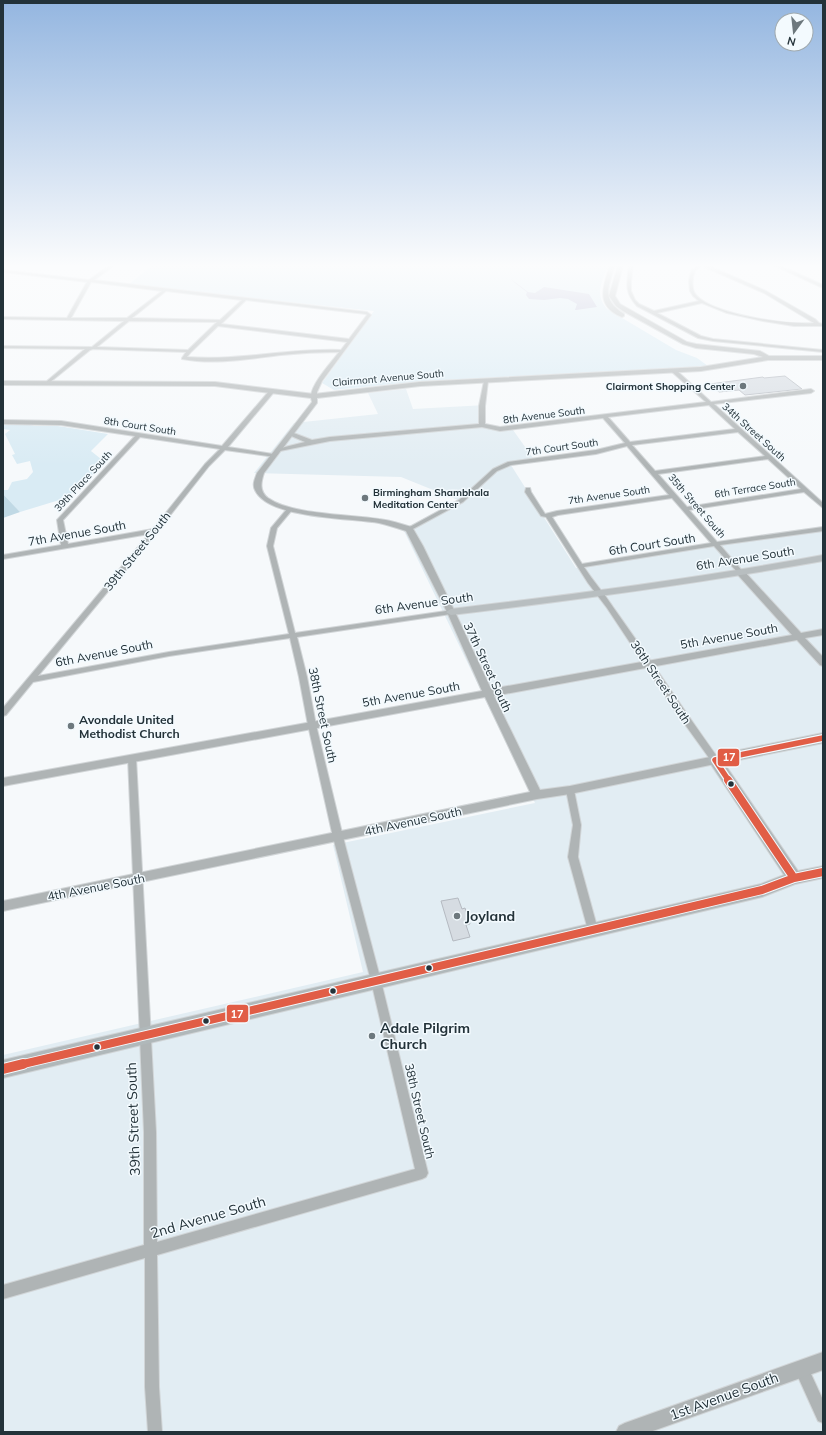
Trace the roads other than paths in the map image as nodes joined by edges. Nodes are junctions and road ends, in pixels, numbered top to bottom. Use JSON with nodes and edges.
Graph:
{"nodes":[{"id":1,"x":112,"y":332,"type":"edge"},
{"id":2,"x":209,"y":332,"type":"edge"},
{"id":3,"x":275,"y":332,"type":"edge"},
{"id":4,"x":357,"y":332,"type":"edge"},
{"id":5,"x":653,"y":332,"type":"edge"},
{"id":6,"x":665,"y":332,"type":"edge"},
{"id":7,"x":690,"y":332,"type":"edge"},
{"id":8,"x":350,"y":341,"type":"junction"},
{"id":9,"x":3,"y":347,"type":"edge"},
{"id":10,"x":93,"y":348,"type":"junction"},
{"id":11,"x":189,"y":351,"type":"junction"},
{"id":12,"x":342,"y":351,"type":"junction"},
{"id":13,"x":823,"y":351,"type":"edge"},
{"id":14,"x":724,"y":354,"type":"junction"},
{"id":15,"x":768,"y":358,"type":"junction"},
{"id":16,"x":823,"y":358,"type":"edge"},
{"id":17,"x":746,"y":362,"type":"junction"},
{"id":18,"x":735,"y":364,"type":"junction"},
{"id":19,"x":674,"y":371,"type":"junction"},
{"id":20,"x":486,"y":381,"type":"junction"},
{"id":21,"x":49,"y":382,"type":"junction"},
{"id":22,"x":3,"y":383,"type":"edge"},
{"id":23,"x":272,"y":391,"type":"junction"},
{"id":24,"x":811,"y":391,"type":"dead end"},
{"id":25,"x":314,"y":396,"type":"junction"},
{"id":26,"x":710,"y":403,"type":"junction"},
{"id":27,"x":604,"y":416,"type":"junction"},
{"id":28,"x":3,"y":422,"type":"edge"},
{"id":29,"x":482,"y":425,"type":"junction"},
{"id":30,"x":738,"y":430,"type":"junction"},
{"id":31,"x":291,"y":434,"type":"junction"},
{"id":32,"x":139,"y":435,"type":"junction"},
{"id":33,"x":311,"y":442,"type":"junction"},
{"id":34,"x":628,"y":444,"type":"junction"},
{"id":35,"x":224,"y":448,"type":"junction"},
{"id":36,"x":280,"y":449,"type":"junction"},
{"id":37,"x":273,"y":456,"type":"junction"},
{"id":38,"x":770,"y":457,"type":"junction"},
{"id":39,"x":653,"y":473,"type":"junction"},
{"id":40,"x":528,"y":489,"type":"dead end"},
{"id":41,"x":805,"y":490,"type":"junction"},
{"id":42,"x":673,"y":496,"type":"junction"},
{"id":43,"x":823,"y":506,"type":"edge"},
{"id":44,"x":685,"y":509,"type":"junction"},
{"id":45,"x":289,"y":510,"type":"junction"},
{"id":46,"x":548,"y":516,"type":"junction"},
{"id":47,"x":409,"y":529,"type":"junction"},
{"id":48,"x":823,"y":529,"type":"edge"},
{"id":49,"x":155,"y":531,"type":"junction"},
{"id":50,"x":716,"y":544,"type":"junction"},
{"id":51,"x":65,"y":547,"type":"junction"},
{"id":52,"x":3,"y":557,"type":"edge"},
{"id":53,"x":823,"y":558,"type":"edge"},
{"id":54,"x":580,"y":566,"type":"junction"},
{"id":55,"x":741,"y":573,"type":"junction"},
{"id":56,"x":598,"y":594,"type":"junction"},
{"id":57,"x":451,"y":612,"type":"junction"},
{"id":58,"x":823,"y":632,"type":"edge"},
{"id":59,"x":292,"y":636,"type":"junction"},
{"id":60,"x":799,"y":636,"type":"junction"},
{"id":61,"x":823,"y":663,"type":"edge"},
{"id":62,"x":649,"y":664,"type":"junction"},
{"id":63,"x":30,"y":680,"type":"junction"},
{"id":64,"x":487,"y":694,"type":"junction"},
{"id":65,"x":3,"y":713,"type":"edge"},
{"id":66,"x":312,"y":725,"type":"junction"},
{"id":67,"x":823,"y":738,"type":"edge"},
{"id":68,"x":132,"y":758,"type":"junction"},
{"id":69,"x":715,"y":760,"type":"junction"},
{"id":70,"x":3,"y":782,"type":"edge"},
{"id":71,"x":570,"y":790,"type":"junction"},
{"id":72,"x":537,"y":795,"type":"junction"},
{"id":73,"x":338,"y":837,"type":"junction"},
{"id":74,"x":823,"y":872,"type":"edge"},
{"id":75,"x":137,"y":878,"type":"junction"},
{"id":76,"x":794,"y":878,"type":"junction"},
{"id":77,"x":3,"y":906,"type":"edge"},
{"id":78,"x":593,"y":930,"type":"junction"},
{"id":79,"x":376,"y":981,"type":"junction"},
{"id":80,"x":144,"y":1036,"type":"junction"},
{"id":81,"x":3,"y":1069,"type":"edge"},
{"id":82,"x":422,"y":1173,"type":"joint"},
{"id":83,"x":152,"y":1250,"type":"junction"},
{"id":84,"x":3,"y":1292,"type":"edge"},
{"id":85,"x":823,"y":1361,"type":"edge"},
{"id":86,"x":801,"y":1368,"type":"junction"},
{"id":87,"x":823,"y":1416,"type":"edge"},
{"id":88,"x":155,"y":1432,"type":"edge"},
{"id":89,"x":625,"y":1432,"type":"edge"}],
"edges":[{"from":1,"to":10,"type":"street"},
{"from":2,"to":11,"type":"street"},
{"from":3,"to":8,"type":"street"},
{"from":4,"to":8,"type":"street"},
{"from":5,"to":14,"type":"street"},
{"from":6,"to":15,"type":"street"},
{"from":7,"to":13,"type":"street"},
{"from":8,"to":12,"type":"street"},
{"from":9,"to":10,"type":"street"},
{"from":10,"to":11,"type":"street"},
{"from":10,"to":21,"type":"street"},
{"from":11,"to":12,"type":"street"},
{"from":12,"to":25,"type":"street"},
{"from":14,"to":17,"type":"street"},
{"from":14,"to":18,"type":"street"},
{"from":15,"to":16,"type":"street","name":"Clairmont Avenue South"},
{"from":15,"to":17,"type":"street","name":"Clairmont Avenue South"},
{"from":17,"to":18,"type":"street","name":"Clairmont Avenue South"},
{"from":18,"to":19,"type":"street","name":"Clairmont Avenue South"},
{"from":19,"to":20,"type":"street","name":"Clairmont Avenue South"},
{"from":19,"to":26,"type":"street","name":"34th Street South"},
{"from":20,"to":25,"type":"street","name":"Clairmont Avenue South"},
{"from":20,"to":29,"type":"street"},
{"from":21,"to":22,"type":"street","name":"Clairmont Avenue South"},
{"from":21,"to":23,"type":"street","name":"Clairmont Avenue South"},
{"from":23,"to":25,"type":"street","name":"Clairmont Avenue South"},
{"from":23,"to":35,"type":"street","name":"39th Street South"},
{"from":24,"to":26,"type":"street","name":"8th Avenue South"},
{"from":25,"to":31,"type":"street"},
{"from":26,"to":27,"type":"street","name":"8th Avenue South"},
{"from":26,"to":30,"type":"street","name":"34th Street South"},
{"from":27,"to":29,"type":"street","name":"8th Avenue South"},
{"from":27,"to":34,"type":"street","name":"35th Street South"},
{"from":28,"to":32,"type":"street","name":"8th Court South"},
{"from":29,"to":33,"type":"street","name":"8th Avenue South"},
{"from":30,"to":34,"type":"street","name":"7th Court South"},
{"from":30,"to":38,"type":"street","name":"34th Street South"},
{"from":31,"to":33,"type":"street"},
{"from":31,"to":36,"type":"street"},
{"from":32,"to":35,"type":"street","name":"8th Court South"},
{"from":32,"to":51,"type":"street","name":"39th Place South"},
{"from":33,"to":36,"type":"street","name":"8th Avenue South"},
{"from":34,"to":39,"type":"street","name":"35th Street South"},
{"from":34,"to":47,"type":"street","name":"7th Court South"},
{"from":35,"to":37,"type":"street","name":"8th Court South"},
{"from":35,"to":49,"type":"street","name":"39th Street South"},
{"from":36,"to":37,"type":"street"},
{"from":37,"to":45,"type":"street"},
{"from":38,"to":39,"type":"street","name":"7th Avenue South"},
{"from":38,"to":41,"type":"street","name":"34th Street South"},
{"from":39,"to":42,"type":"street","name":"35th Street South"},
{"from":40,"to":46,"type":"street","name":"36th Street South"},
{"from":41,"to":43,"type":"street","name":"34th Street South"},
{"from":41,"to":44,"type":"street","name":"6th Terrace South"},
{"from":42,"to":44,"type":"street","name":"35th Street South"},
{"from":42,"to":46,"type":"street","name":"7th Avenue South"},
{"from":44,"to":50,"type":"street","name":"35th Street South"},
{"from":45,"to":47,"type":"street"},
{"from":45,"to":59,"type":"street","name":"38th Street South"},
{"from":46,"to":54,"type":"street","name":"36th Street South"},
{"from":47,"to":57,"type":"street","name":"37th Street South"},
{"from":48,"to":50,"type":"street","name":"6th Court South"},
{"from":49,"to":51,"type":"street","name":"7th Avenue South"},
{"from":49,"to":63,"type":"street","name":"39th Street South"},
{"from":50,"to":54,"type":"street","name":"6th Court South"},
{"from":50,"to":55,"type":"street","name":"35th Street South"},
{"from":51,"to":52,"type":"street","name":"7th Avenue South"},
{"from":53,"to":55,"type":"main road","name":"6th Avenue South"},
{"from":54,"to":56,"type":"street","name":"36th Street South"},
{"from":55,"to":56,"type":"main road","name":"6th Avenue South"},
{"from":55,"to":60,"type":"street","name":"35th Street South"},
{"from":56,"to":57,"type":"main road","name":"6th Avenue South"},
{"from":56,"to":62,"type":"street","name":"36th Street South"},
{"from":57,"to":59,"type":"street","name":"6th Avenue South"},
{"from":57,"to":64,"type":"street","name":"37th Street South"},
{"from":58,"to":60,"type":"street","name":"5th Avenue South"},
{"from":59,"to":63,"type":"street","name":"6th Avenue South"},
{"from":59,"to":66,"type":"street","name":"38th Street South"},
{"from":60,"to":61,"type":"street","name":"35th Street South"},
{"from":60,"to":62,"type":"street","name":"5th Avenue South"},
{"from":62,"to":64,"type":"street","name":"5th Avenue South"},
{"from":62,"to":69,"type":"street","name":"36th Street South"},
{"from":63,"to":65,"type":"street","name":"39th Street South"},
{"from":64,"to":66,"type":"street","name":"5th Avenue South"},
{"from":64,"to":72,"type":"street","name":"37th Street South"},
{"from":66,"to":68,"type":"street","name":"5th Avenue South"},
{"from":66,"to":73,"type":"street","name":"38th Street South"},
{"from":67,"to":69,"type":"main road","name":"4th Avenue South"},
{"from":68,"to":70,"type":"street","name":"5th Avenue South"},
{"from":68,"to":75,"type":"street","name":"39th Street South"},
{"from":69,"to":71,"type":"street","name":"4th Avenue South"},
{"from":69,"to":76,"type":"main road","name":"36th Street South"},
{"from":71,"to":72,"type":"street","name":"4th Avenue South"},
{"from":71,"to":78,"type":"street"},
{"from":72,"to":73,"type":"street","name":"4th Avenue South"},
{"from":73,"to":75,"type":"street","name":"4th Avenue South"},
{"from":73,"to":79,"type":"street","name":"38th Street South"},
{"from":74,"to":76,"type":"main road"},
{"from":75,"to":77,"type":"street","name":"4th Avenue South"},
{"from":75,"to":80,"type":"street","name":"39th Street South"},
{"from":76,"to":78,"type":"main road"},
{"from":78,"to":79,"type":"main road"},
{"from":79,"to":80,"type":"main road"},
{"from":79,"to":82,"type":"street","name":"38th Street South"},
{"from":80,"to":81,"type":"main road"},
{"from":80,"to":83,"type":"street","name":"39th Street South"},
{"from":82,"to":83,"type":"street","name":"2nd Avenue South"},
{"from":83,"to":84,"type":"street","name":"2nd Avenue South"},
{"from":83,"to":88,"type":"street","name":"39th Street South"},
{"from":85,"to":86,"type":"street","name":"1st Avenue South"},
{"from":86,"to":87,"type":"street"},
{"from":86,"to":89,"type":"street","name":"1st Avenue South"}]}
